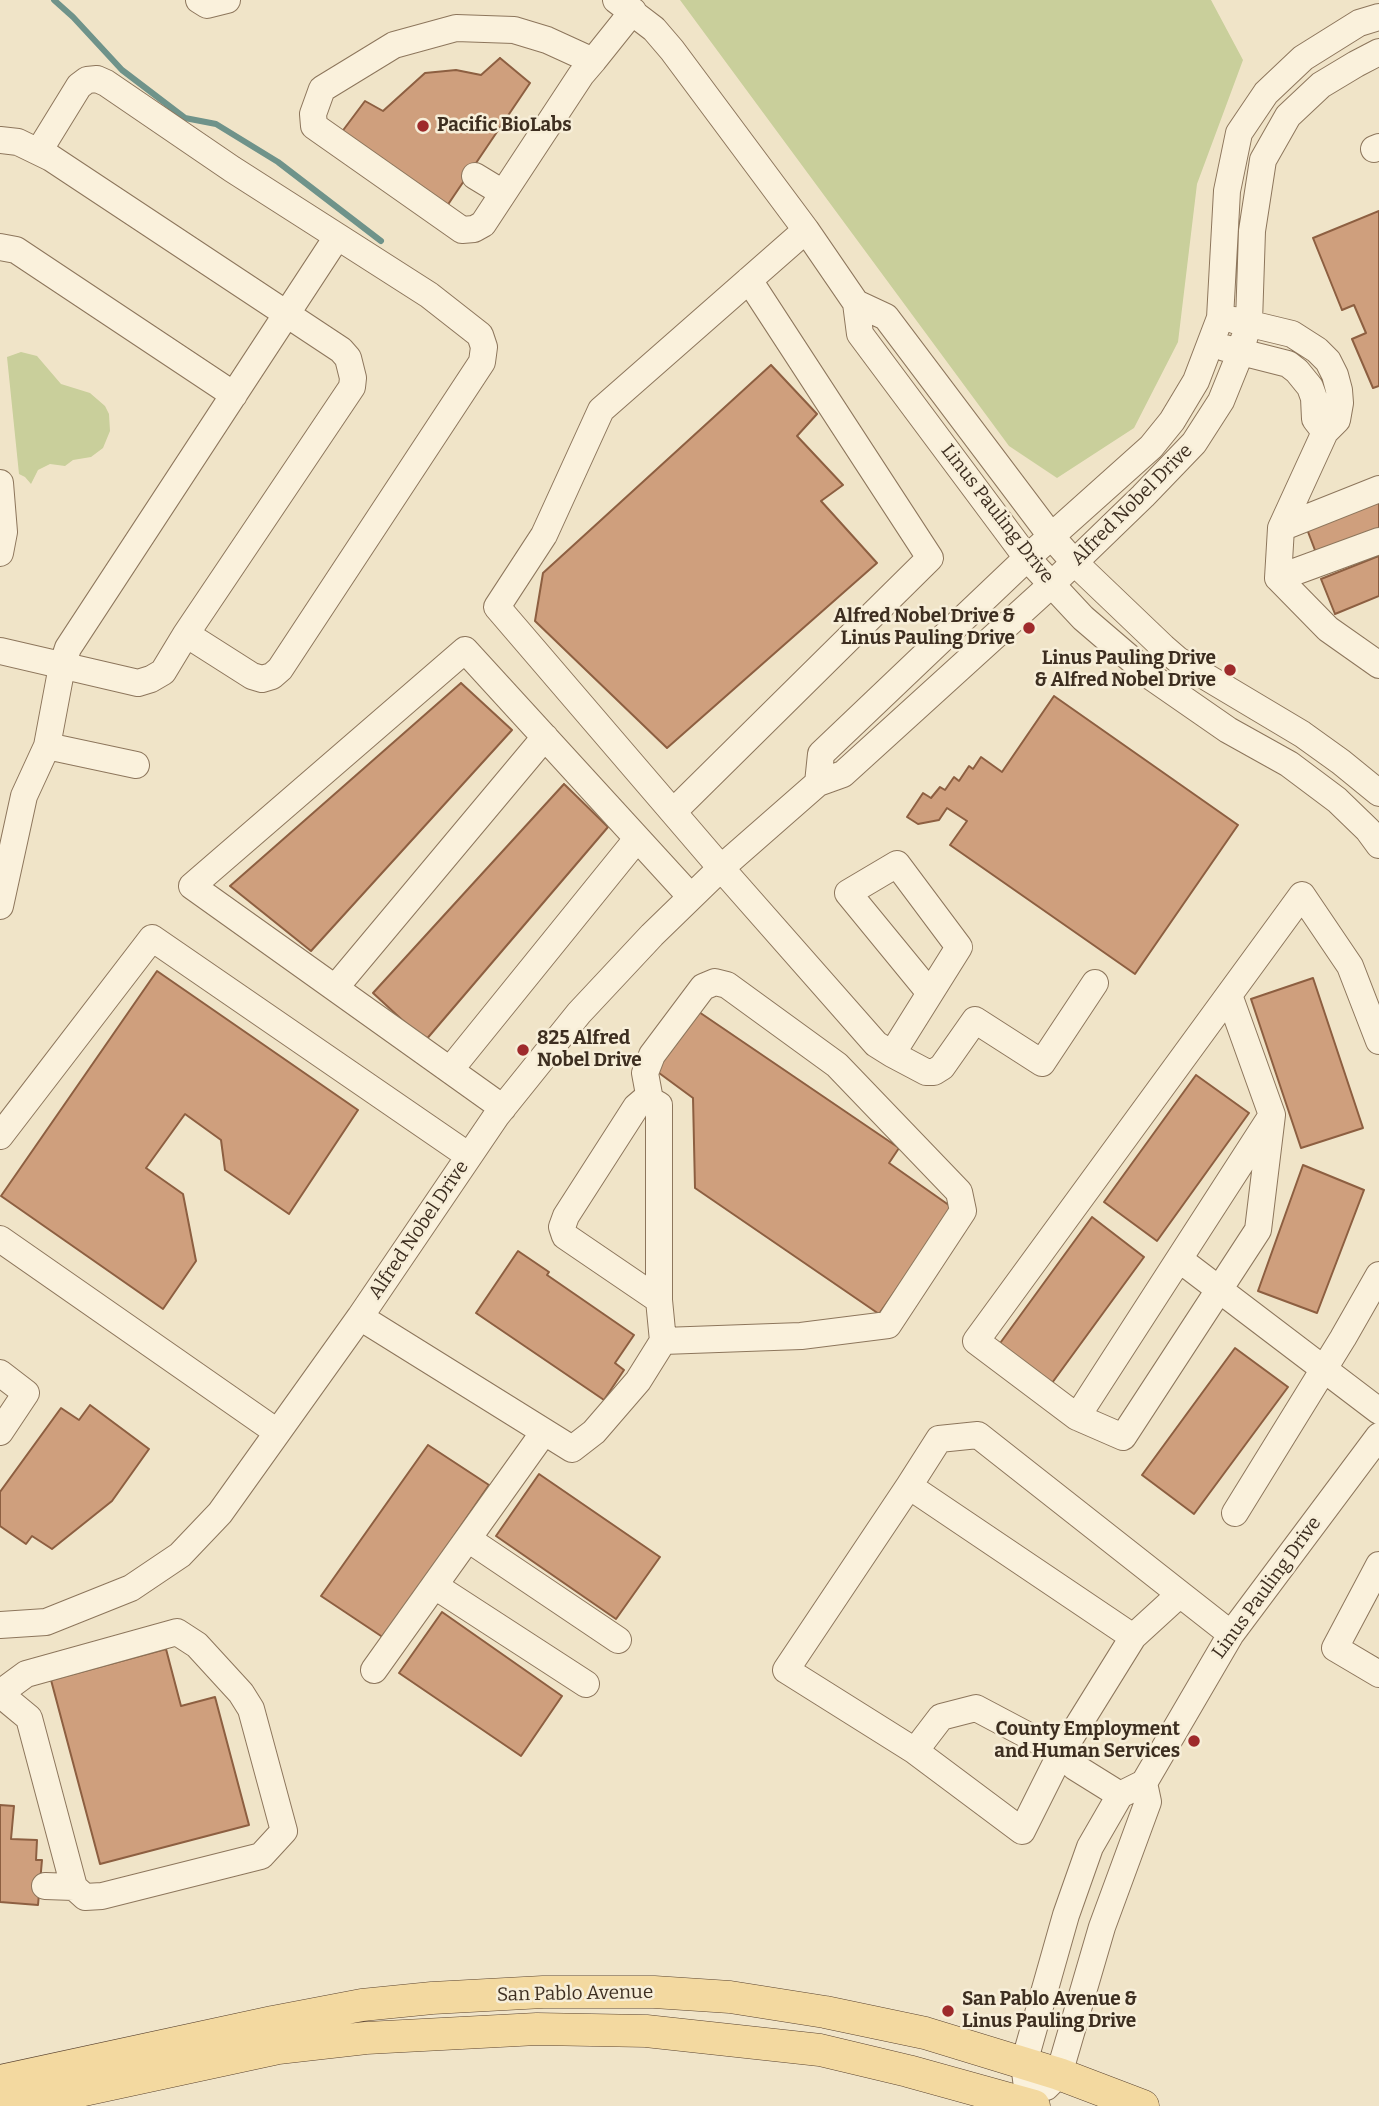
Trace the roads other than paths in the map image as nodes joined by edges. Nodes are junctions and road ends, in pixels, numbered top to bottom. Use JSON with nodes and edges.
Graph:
{"nodes":[{"id":1,"x":199,"y":0,"type":"edge"},
{"id":2,"x":227,"y":0,"type":"edge"},
{"id":3,"x":1376,"y":0,"type":"edge"},
{"id":4,"x":624,"y":5,"type":"edge"},
{"id":5,"x":1379,"y":8,"type":"edge"},
{"id":6,"x":1379,"y":17,"type":"edge"},
{"id":7,"x":1379,"y":52,"type":"edge"},
{"id":8,"x":593,"y":61,"type":"junction"},
{"id":9,"x":0,"y":140,"type":"edge"},
{"id":10,"x":39,"y":151,"type":"junction"},
{"id":11,"x":475,"y":176,"type":"dead end"},
{"id":12,"x":503,"y":193,"type":"junction"},
{"id":13,"x":806,"y":230,"type":"junction"},
{"id":14,"x":337,"y":237,"type":"junction"},
{"id":15,"x":0,"y":247,"type":"edge"},
{"id":16,"x":749,"y":280,"type":"junction"},
{"id":17,"x":856,"y":303,"type":"junction"},
{"id":18,"x":286,"y":314,"type":"junction"},
{"id":19,"x":1220,"y":318,"type":"junction"},
{"id":20,"x":1249,"y":322,"type":"junction"},
{"id":21,"x":1210,"y":345,"type":"junction"},
{"id":22,"x":1240,"y":352,"type":"junction"},
{"id":23,"x":234,"y":395,"type":"junction"},
{"id":24,"x":1325,"y":432,"type":"junction"},
{"id":25,"x":0,"y":483,"type":"edge"},
{"id":26,"x":1379,"y":489,"type":"edge"},
{"id":27,"x":1281,"y":528,"type":"junction"},
{"id":28,"x":1051,"y":536,"type":"junction"},
{"id":29,"x":1379,"y":541,"type":"edge"},
{"id":30,"x":0,"y":549,"type":"edge"},
{"id":31,"x":1027,"y":558,"type":"junction"},
{"id":32,"x":1074,"y":562,"type":"junction"},
{"id":33,"x":1278,"y":578,"type":"junction"},
{"id":34,"x":1051,"y":585,"type":"junction"},
{"id":35,"x":186,"y":634,"type":"junction"},
{"id":36,"x":0,"y":651,"type":"edge"},
{"id":37,"x":1379,"y":665,"type":"edge"},
{"id":38,"x":62,"y":666,"type":"junction"},
{"id":39,"x":545,"y":737,"type":"junction"},
{"id":40,"x":47,"y":746,"type":"junction"},
{"id":41,"x":136,"y":765,"type":"dead end"},
{"id":42,"x":818,"y":783,"type":"junction"},
{"id":43,"x":1379,"y":793,"type":"edge"},
{"id":44,"x":673,"y":812,"type":"junction"},
{"id":45,"x":638,"y":839,"type":"junction"},
{"id":46,"x":1379,"y":845,"type":"edge"},
{"id":47,"x":721,"y":868,"type":"junction"},
{"id":48,"x":691,"y":897,"type":"junction"},
{"id":49,"x":0,"y":906,"type":"edge"},
{"id":50,"x":1095,"y":984,"type":"dead end"},
{"id":51,"x":335,"y":988,"type":"junction"},
{"id":52,"x":930,"y":993,"type":"junction"},
{"id":53,"x":1229,"y":995,"type":"junction"},
{"id":54,"x":1379,"y":1041,"type":"edge"},
{"id":55,"x":891,"y":1054,"type":"junction"},
{"id":56,"x":450,"y":1070,"type":"junction"},
{"id":57,"x":650,"y":1100,"type":"junction"},
{"id":58,"x":503,"y":1108,"type":"junction"},
{"id":59,"x":1272,"y":1115,"type":"junction"},
{"id":60,"x":0,"y":1136,"type":"edge"},
{"id":61,"x":469,"y":1156,"type":"junction"},
{"id":62,"x":0,"y":1239,"type":"edge"},
{"id":63,"x":1179,"y":1259,"type":"junction"},
{"id":64,"x":1379,"y":1275,"type":"edge"},
{"id":65,"x":1219,"y":1290,"type":"junction"},
{"id":66,"x":659,"y":1300,"type":"junction"},
{"id":67,"x":359,"y":1317,"type":"junction"},
{"id":68,"x":663,"y":1340,"type":"junction"},
{"id":69,"x":1324,"y":1369,"type":"junction"},
{"id":70,"x":0,"y":1373,"type":"edge"},
{"id":71,"x":1379,"y":1411,"type":"edge"},
{"id":72,"x":1077,"y":1416,"type":"junction"},
{"id":73,"x":0,"y":1432,"type":"edge"},
{"id":74,"x":277,"y":1432,"type":"junction"},
{"id":75,"x":544,"y":1432,"type":"junction"},
{"id":76,"x":1379,"y":1436,"type":"edge"},
{"id":77,"x":909,"y":1486,"type":"junction"},
{"id":78,"x":1235,"y":1513,"type":"dead end"},
{"id":79,"x":468,"y":1539,"type":"junction"},
{"id":80,"x":1379,"y":1565,"type":"edge"},
{"id":81,"x":435,"y":1586,"type":"junction"},
{"id":82,"x":1180,"y":1594,"type":"junction"},
{"id":83,"x":0,"y":1625,"type":"edge"},
{"id":84,"x":1231,"y":1634,"type":"junction"},
{"id":85,"x":1133,"y":1637,"type":"junction"},
{"id":86,"x":618,"y":1640,"type":"dead end"},
{"id":87,"x":374,"y":1670,"type":"dead end"},
{"id":88,"x":1379,"y":1674,"type":"edge"},
{"id":89,"x":586,"y":1684,"type":"dead end"},
{"id":90,"x":0,"y":1694,"type":"edge"},
{"id":91,"x":915,"y":1751,"type":"junction"},
{"id":92,"x":1061,"y":1753,"type":"junction"},
{"id":93,"x":1132,"y":1789,"type":"junction"},
{"id":94,"x":45,"y":1886,"type":"dead end"},
{"id":95,"x":74,"y":1887,"type":"junction"},
{"id":96,"x":1024,"y":2063,"type":"junction"},
{"id":97,"x":1059,"y":2074,"type":"junction"},
{"id":98,"x":0,"y":2081,"type":"edge"},
{"id":99,"x":1032,"y":2105,"type":"edge"},
{"id":100,"x":10,"y":2106,"type":"edge"},
{"id":101,"x":1143,"y":2106,"type":"edge"}],
"edges":[{"from":1,"to":2,"type":"street"},
{"from":3,"to":5,"type":"street"},
{"from":4,"to":8,"type":"street"},
{"from":4,"to":13,"type":"street","name":"Linus Pauling Drive"},
{"from":6,"to":19,"type":"street","name":"Alfred Nobel Drive"},
{"from":7,"to":20,"type":"street","name":"Alfred Nobel Drive"},
{"from":8,"to":12,"type":"street"},
{"from":8,"to":12,"type":"street"},
{"from":9,"to":10,"type":"street"},
{"from":10,"to":14,"type":"street"},
{"from":10,"to":18,"type":"street"},
{"from":11,"to":12,"type":"street"},
{"from":13,"to":16,"type":"street"},
{"from":13,"to":17,"type":"street","name":"Linus Pauling Drive"},
{"from":14,"to":18,"type":"street"},
{"from":14,"to":35,"type":"street"},
{"from":15,"to":23,"type":"street"},
{"from":16,"to":44,"type":"street"},
{"from":16,"to":44,"type":"street"},
{"from":17,"to":28,"type":"street","name":"Linus Pauling Drive"},
{"from":17,"to":31,"type":"street","name":"Linus Pauling Drive"},
{"from":18,"to":23,"type":"street"},
{"from":18,"to":35,"type":"street"},
{"from":19,"to":20,"type":"street"},
{"from":19,"to":21,"type":"street","name":"Alfred Nobel Drive"},
{"from":20,"to":22,"type":"street","name":"Alfred Nobel Drive"},
{"from":20,"to":24,"type":"street"},
{"from":21,"to":22,"type":"street"},
{"from":21,"to":28,"type":"street","name":"Alfred Nobel Drive"},
{"from":22,"to":24,"type":"street"},
{"from":22,"to":32,"type":"street","name":"Alfred Nobel Drive"},
{"from":23,"to":38,"type":"street"},
{"from":24,"to":27,"type":"street"},
{"from":25,"to":30,"type":"street"},
{"from":26,"to":27,"type":"street"},
{"from":27,"to":33,"type":"street"},
{"from":28,"to":31,"type":"street","name":"Alfred Nobel Drive"},
{"from":28,"to":32,"type":"street","name":"Linus Pauling Drive"},
{"from":29,"to":33,"type":"street"},
{"from":31,"to":34,"type":"street","name":"Linus Pauling Drive"},
{"from":31,"to":42,"type":"street","name":"Alfred Nobel Drive"},
{"from":32,"to":34,"type":"street","name":"Alfred Nobel Drive"},
{"from":32,"to":43,"type":"street","name":"Linus Pauling Drive"},
{"from":33,"to":37,"type":"street"},
{"from":34,"to":42,"type":"street","name":"Alfred Nobel Drive"},
{"from":34,"to":46,"type":"street","name":"Linus Pauling Drive"},
{"from":35,"to":38,"type":"street"},
{"from":36,"to":38,"type":"street"},
{"from":38,"to":40,"type":"street"},
{"from":39,"to":45,"type":"street"},
{"from":39,"to":51,"type":"street"},
{"from":39,"to":51,"type":"street"},
{"from":40,"to":41,"type":"street"},
{"from":40,"to":49,"type":"street"},
{"from":42,"to":47,"type":"street","name":"Alfred Nobel Drive"},
{"from":44,"to":47,"type":"street"},
{"from":45,"to":48,"type":"street"},
{"from":45,"to":56,"type":"street"},
{"from":47,"to":48,"type":"street","name":"Alfred Nobel Drive"},
{"from":47,"to":55,"type":"street"},
{"from":48,"to":58,"type":"street","name":"Alfred Nobel Drive"},
{"from":50,"to":55,"type":"street"},
{"from":51,"to":56,"type":"street"},
{"from":52,"to":52,"type":"street"},
{"from":52,"to":55,"type":"street"},
{"from":53,"to":54,"type":"street"},
{"from":53,"to":59,"type":"street"},
{"from":53,"to":72,"type":"street"},
{"from":56,"to":58,"type":"street"},
{"from":57,"to":66,"type":"street"},
{"from":57,"to":66,"type":"street"},
{"from":57,"to":68,"type":"street"},
{"from":58,"to":61,"type":"street","name":"Alfred Nobel Drive"},
{"from":59,"to":63,"type":"street"},
{"from":59,"to":65,"type":"street"},
{"from":60,"to":61,"type":"street"},
{"from":61,"to":67,"type":"street","name":"Alfred Nobel Drive"},
{"from":62,"to":74,"type":"street"},
{"from":63,"to":65,"type":"street"},
{"from":63,"to":72,"type":"street"},
{"from":64,"to":69,"type":"street"},
{"from":65,"to":69,"type":"street"},
{"from":65,"to":72,"type":"street"},
{"from":66,"to":68,"type":"street"},
{"from":67,"to":74,"type":"street","name":"Alfred Nobel Drive"},
{"from":67,"to":75,"type":"street"},
{"from":68,"to":75,"type":"street"},
{"from":69,"to":71,"type":"street"},
{"from":69,"to":78,"type":"street"},
{"from":70,"to":73,"type":"street"},
{"from":74,"to":83,"type":"street","name":"Alfred Nobel Drive"},
{"from":75,"to":79,"type":"street"},
{"from":76,"to":84,"type":"street","name":"Linus Pauling Drive"},
{"from":77,"to":82,"type":"street"},
{"from":77,"to":85,"type":"street"},
{"from":77,"to":91,"type":"street"},
{"from":79,"to":81,"type":"street"},
{"from":79,"to":86,"type":"street"},
{"from":80,"to":88,"type":"street"},
{"from":81,"to":87,"type":"street"},
{"from":81,"to":89,"type":"street"},
{"from":82,"to":84,"type":"street"},
{"from":82,"to":85,"type":"street"},
{"from":84,"to":93,"type":"street","name":"Linus Pauling Drive"},
{"from":85,"to":92,"type":"street"},
{"from":90,"to":95,"type":"street"},
{"from":90,"to":95,"type":"street"},
{"from":91,"to":92,"type":"street"},
{"from":91,"to":92,"type":"street"},
{"from":92,"to":93,"type":"street"},
{"from":93,"to":96,"type":"street","name":"Linus Pauling Drive"},
{"from":93,"to":97,"type":"street"},
{"from":94,"to":95,"type":"street"},
{"from":96,"to":97,"type":"main road","name":"San Pablo Avenue"},
{"from":96,"to":98,"type":"main road","name":"San Pablo Avenue"},
{"from":96,"to":99,"type":"street","name":"Linus Pauling Drive"},
{"from":97,"to":99,"type":"street"},
{"from":97,"to":101,"type":"main road","name":"San Pablo Avenue"},
{"from":99,"to":100,"type":"main road","name":"San Pablo Avenue"}]}
